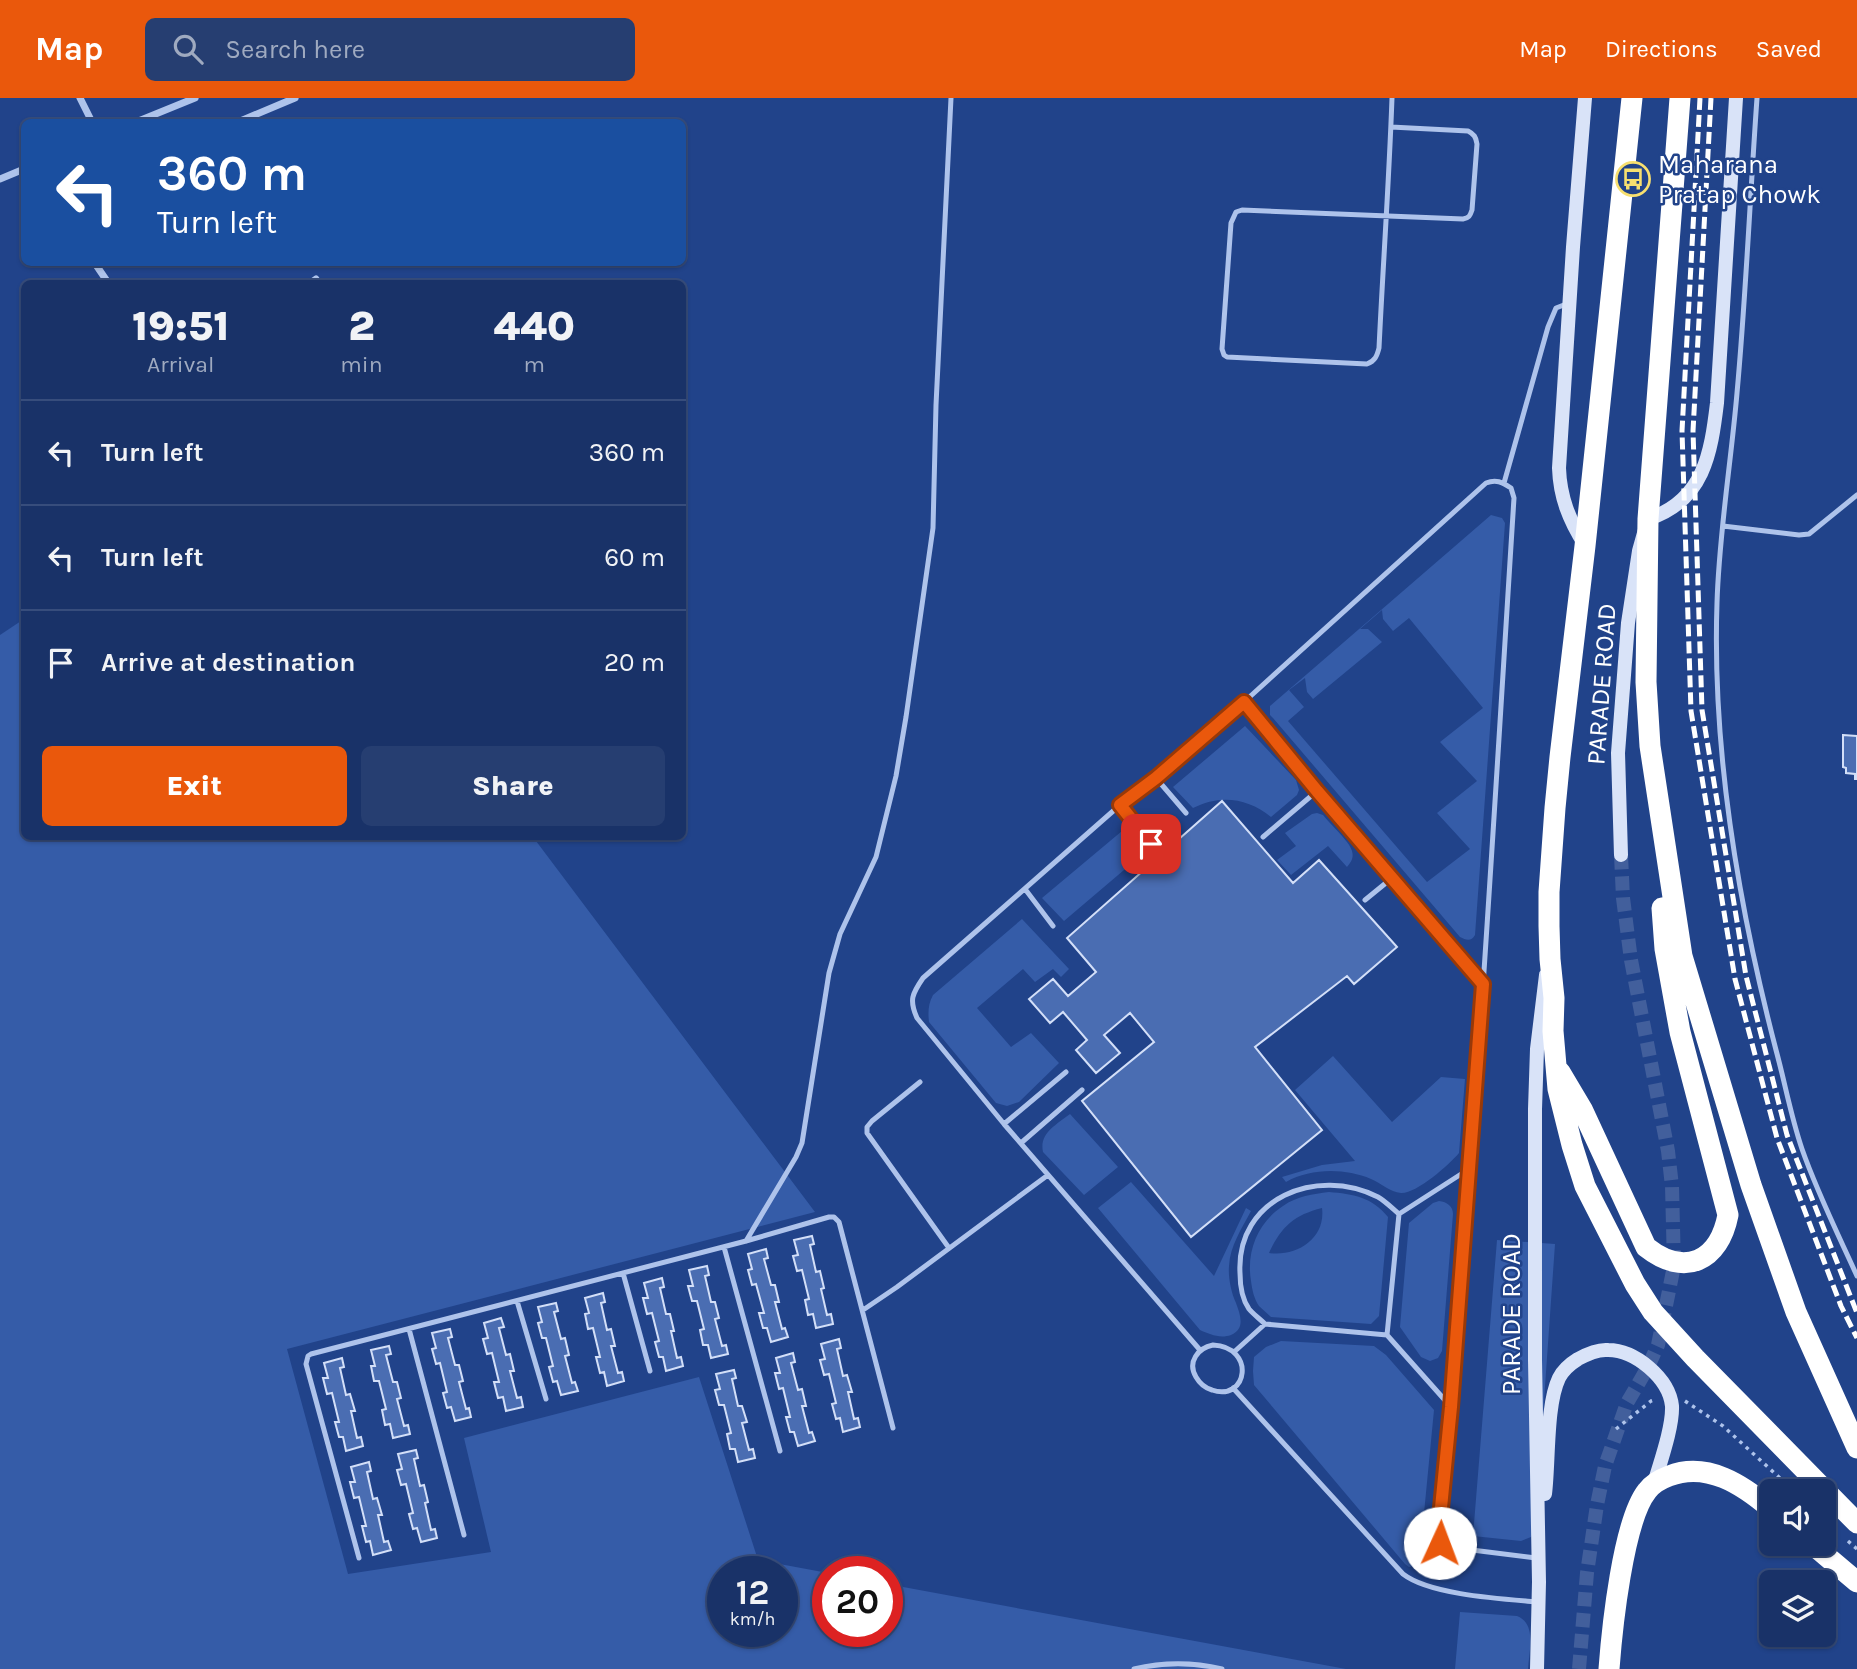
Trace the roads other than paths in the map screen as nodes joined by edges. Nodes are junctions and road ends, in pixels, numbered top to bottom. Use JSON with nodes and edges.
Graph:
{"nodes":[{"id":1,"x":80,"y":98,"type":"edge"},
{"id":2,"x":195,"y":98,"type":"edge"},
{"id":3,"x":295,"y":98,"type":"edge"},
{"id":4,"x":951,"y":98,"type":"edge"},
{"id":5,"x":1392,"y":98,"type":"edge"},
{"id":6,"x":1585,"y":98,"type":"edge"},
{"id":7,"x":1632,"y":98,"type":"edge"},
{"id":8,"x":1680,"y":98,"type":"edge"},
{"id":9,"x":1736,"y":98,"type":"edge"},
{"id":10,"x":1757,"y":98,"type":"edge"},
{"id":11,"x":90,"y":119,"type":"edge"},
{"id":12,"x":143,"y":119,"type":"edge"},
{"id":13,"x":245,"y":119,"type":"edge"},
{"id":14,"x":1391,"y":127,"type":"junction"},
{"id":15,"x":21,"y":170,"type":"edge"},
{"id":16,"x":0,"y":179,"type":"edge"},
{"id":17,"x":1386,"y":216,"type":"junction"},
{"id":18,"x":1570,"y":303,"type":"junction"},
{"id":19,"x":1504,"y":483,"type":"junction"},
{"id":20,"x":1857,"y":495,"type":"edge"},
{"id":21,"x":1648,"y":519,"type":"junction"},
{"id":22,"x":1723,"y":526,"type":"junction"},
{"id":23,"x":1585,"y":546,"type":"junction"},
{"id":24,"x":1244,"y":702,"type":"junction"},
{"id":25,"x":1156,"y":778,"type":"junction"},
{"id":26,"x":1317,"y":791,"type":"junction"},
{"id":27,"x":1120,"y":805,"type":"junction"},
{"id":28,"x":1186,"y":813,"type":"dead end"},
{"id":29,"x":1662,"y":829,"type":"junction"},
{"id":30,"x":1263,"y":836,"type":"dead end"},
{"id":31,"x":1151,"y":844,"type":"dead end"},
{"id":32,"x":1621,"y":855,"type":"tunnel mouth"},
{"id":33,"x":1392,"y":878,"type":"junction"},
{"id":34,"x":1025,"y":889,"type":"junction"},
{"id":35,"x":1365,"y":900,"type":"dead end"},
{"id":36,"x":1053,"y":926,"type":"dead end"},
{"id":37,"x":1550,"y":959,"type":"junction"},
{"id":38,"x":1483,"y":984,"type":"junction"},
{"id":39,"x":1555,"y":1064,"type":"junction"},
{"id":40,"x":1066,"y":1072,"type":"dead end"},
{"id":41,"x":920,"y":1082,"type":"dead end"},
{"id":42,"x":1082,"y":1090,"type":"dead end"},
{"id":43,"x":1004,"y":1124,"type":"junction"},
{"id":44,"x":1021,"y":1143,"type":"junction"},
{"id":45,"x":1469,"y":1169,"type":"junction"},
{"id":46,"x":1048,"y":1175,"type":"junction"},
{"id":47,"x":1399,"y":1214,"type":"junction"},
{"id":48,"x":746,"y":1241,"type":"junction"},
{"id":49,"x":724,"y":1247,"type":"junction"},
{"id":50,"x":950,"y":1248,"type":"junction"},
{"id":51,"x":623,"y":1273,"type":"junction"},
{"id":52,"x":1857,"y":1276,"type":"edge"},
{"id":53,"x":517,"y":1301,"type":"junction"},
{"id":54,"x":863,"y":1310,"type":"junction"},
{"id":55,"x":1265,"y":1324,"type":"junction"},
{"id":56,"x":409,"y":1329,"type":"junction"},
{"id":57,"x":1387,"y":1335,"type":"junction"},
{"id":58,"x":1199,"y":1350,"type":"junction"},
{"id":59,"x":1234,"y":1352,"type":"junction"},
{"id":60,"x":650,"y":1371,"type":"dead end"},
{"id":61,"x":1233,"y":1388,"type":"junction"},
{"id":62,"x":545,"y":1399,"type":"dead end"},
{"id":63,"x":1451,"y":1407,"type":"junction"},
{"id":64,"x":893,"y":1429,"type":"dead end"},
{"id":65,"x":1857,"y":1448,"type":"edge"},
{"id":66,"x":780,"y":1451,"type":"dead end"},
{"id":67,"x":1654,"y":1484,"type":"junction"},
{"id":68,"x":1759,"y":1499,"type":"edge"},
{"id":69,"x":1857,"y":1523,"type":"edge"},
{"id":70,"x":464,"y":1535,"type":"dead end"},
{"id":71,"x":1538,"y":1537,"type":"junction"},
{"id":72,"x":1826,"y":1556,"type":"edge"},
{"id":73,"x":359,"y":1558,"type":"dead end"},
{"id":74,"x":1538,"y":1559,"type":"junction"},
{"id":75,"x":1857,"y":1582,"type":"edge"},
{"id":76,"x":1538,"y":1602,"type":"junction"},
{"id":77,"x":1134,"y":1669,"type":"edge"},
{"id":78,"x":1223,"y":1669,"type":"edge"},
{"id":79,"x":1537,"y":1669,"type":"edge"},
{"id":80,"x":1609,"y":1669,"type":"edge"}],
"edges":[{"from":1,"to":11,"type":"street"},
{"from":2,"to":12,"type":"street"},
{"from":3,"to":13,"type":"street"},
{"from":4,"to":48,"type":"lane"},
{"from":5,"to":14,"type":"lane"},
{"from":6,"to":18,"type":"street"},
{"from":7,"to":23,"type":"highway"},
{"from":8,"to":21,"type":"highway"},
{"from":9,"to":21,"type":"street"},
{"from":10,"to":22,"type":"lane"},
{"from":14,"to":17,"type":"lane"},
{"from":14,"to":17,"type":"lane"},
{"from":15,"to":16,"type":"street"},
{"from":17,"to":17,"type":"lane"},
{"from":18,"to":19,"type":"lane"},
{"from":18,"to":23,"type":"street"},
{"from":19,"to":24,"type":"lane"},
{"from":19,"to":38,"type":"lane"},
{"from":20,"to":22,"type":"lane"},
{"from":21,"to":29,"type":"highway"},
{"from":21,"to":32,"type":"street","name":"PARADE ROAD"},
{"from":22,"to":52,"type":"lane"},
{"from":23,"to":37,"type":"highway"},
{"from":24,"to":25,"type":"lane"},
{"from":24,"to":26,"type":"lane"},
{"from":25,"to":27,"type":"lane"},
{"from":25,"to":28,"type":"lane"},
{"from":26,"to":30,"type":"lane"},
{"from":26,"to":33,"type":"lane"},
{"from":27,"to":31,"type":"lane"},
{"from":27,"to":34,"type":"lane"},
{"from":29,"to":39,"type":"highway"},
{"from":29,"to":65,"type":"highway"},
{"from":33,"to":35,"type":"lane"},
{"from":33,"to":38,"type":"lane"},
{"from":34,"to":36,"type":"lane"},
{"from":34,"to":43,"type":"lane"},
{"from":37,"to":39,"type":"highway"},
{"from":37,"to":71,"type":"street","name":"PARADE ROAD"},
{"from":38,"to":45,"type":"lane"},
{"from":39,"to":69,"type":"highway"},
{"from":40,"to":43,"type":"lane"},
{"from":41,"to":50,"type":"lane"},
{"from":42,"to":44,"type":"lane"},
{"from":43,"to":44,"type":"lane"},
{"from":44,"to":46,"type":"lane"},
{"from":45,"to":47,"type":"lane"},
{"from":45,"to":63,"type":"lane"},
{"from":46,"to":50,"type":"lane"},
{"from":46,"to":58,"type":"lane"},
{"from":47,"to":55,"type":"lane"},
{"from":47,"to":57,"type":"lane"},
{"from":48,"to":49,"type":"lane"},
{"from":48,"to":54,"type":"lane"},
{"from":49,"to":51,"type":"lane"},
{"from":49,"to":66,"type":"lane"},
{"from":50,"to":54,"type":"lane"},
{"from":51,"to":53,"type":"lane"},
{"from":51,"to":60,"type":"lane"},
{"from":53,"to":56,"type":"lane"},
{"from":53,"to":62,"type":"lane"},
{"from":54,"to":64,"type":"lane"},
{"from":55,"to":57,"type":"lane"},
{"from":55,"to":59,"type":"lane"},
{"from":56,"to":70,"type":"lane"},
{"from":56,"to":73,"type":"lane"},
{"from":57,"to":63,"type":"lane"},
{"from":58,"to":59,"type":"lane"},
{"from":58,"to":61,"type":"lane"},
{"from":59,"to":61,"type":"lane"},
{"from":61,"to":76,"type":"lane"},
{"from":63,"to":74,"type":"lane"},
{"from":67,"to":68,"type":"highway"},
{"from":67,"to":71,"type":"street"},
{"from":67,"to":80,"type":"highway"},
{"from":71,"to":74,"type":"street","name":"PARADE ROAD"},
{"from":72,"to":75,"type":"highway"},
{"from":74,"to":76,"type":"street","name":"PARADE ROAD"},
{"from":76,"to":79,"type":"street","name":"PARADE ROAD"},
{"from":77,"to":78,"type":"lane"}]}
